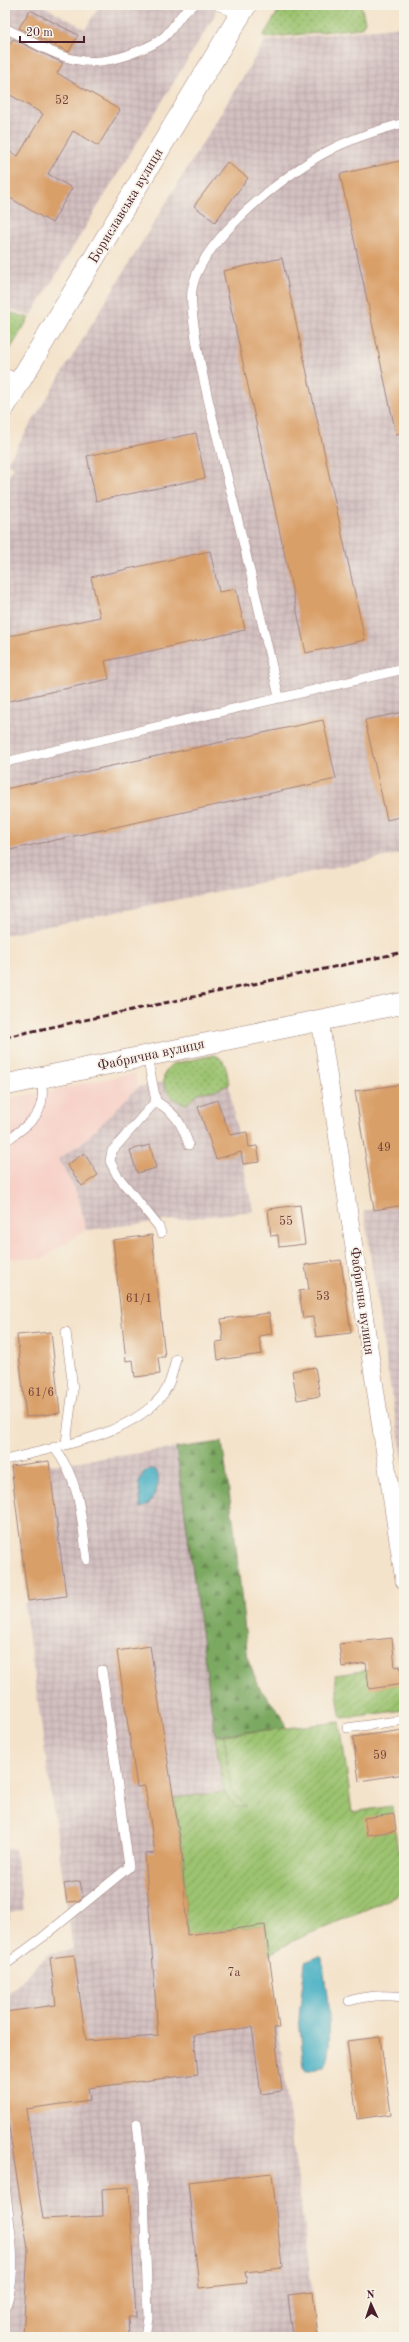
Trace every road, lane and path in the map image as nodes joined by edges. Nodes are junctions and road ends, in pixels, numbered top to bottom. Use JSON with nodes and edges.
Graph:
{"nodes":[{"id":1,"x":194,"y":5,"type":"edge"},
{"id":2,"x":217,"y":5,"type":"edge"},
{"id":3,"x":243,"y":10,"type":"edge"},
{"id":4,"x":5,"y":28,"type":"edge"},
{"id":5,"x":404,"y":123,"type":"edge"},
{"id":6,"x":13,"y":376,"type":"edge"},
{"id":7,"x":5,"y":406,"type":"edge"},
{"id":8,"x":404,"y":669,"type":"edge"},
{"id":9,"x":279,"y":697,"type":"junction"},
{"id":10,"x":5,"y":762,"type":"edge"},
{"id":11,"x":404,"y":1003,"type":"edge"},
{"id":12,"x":320,"y":1020,"type":"junction"},
{"id":13,"x":147,"y":1055,"type":"junction"},
{"id":14,"x":41,"y":1078,"type":"junction"},
{"id":15,"x":5,"y":1085,"type":"edge"},
{"id":16,"x":156,"y":1101,"type":"junction"},
{"id":17,"x":10,"y":1138,"type":"dead end"},
{"id":18,"x":189,"y":1145,"type":"dead end"},
{"id":19,"x":161,"y":1233,"type":"dead end"},
{"id":20,"x":66,"y":1332,"type":"dead end"},
{"id":21,"x":176,"y":1359,"type":"dead end"},
{"id":22,"x":66,"y":1443,"type":"junction"},
{"id":23,"x":54,"y":1447,"type":"junction"},
{"id":24,"x":5,"y":1460,"type":"edge"},
{"id":25,"x":87,"y":1560,"type":"dead end"},
{"id":26,"x":404,"y":1582,"type":"edge"},
{"id":27,"x":102,"y":1670,"type":"dead end"},
{"id":28,"x":404,"y":1720,"type":"edge"},
{"id":29,"x":347,"y":1728,"type":"dead end"},
{"id":30,"x":5,"y":1965,"type":"edge"},
{"id":31,"x":404,"y":1997,"type":"edge"},
{"id":32,"x":349,"y":2001,"type":"dead end"},
{"id":33,"x":137,"y":2123,"type":"dead end"},
{"id":34,"x":5,"y":2185,"type":"edge"},
{"id":35,"x":5,"y":2308,"type":"edge"},
{"id":36,"x":145,"y":2337,"type":"edge"}],
"edges":[{"from":1,"to":4,"type":"lane"},
{"from":2,"to":3,"type":"lane"},
{"from":3,"to":6,"type":"street","name":"Бориславська вулиця"},
{"from":5,"to":9,"type":"lane"},
{"from":6,"to":7,"type":"street","name":"Бориславська вулиця"},
{"from":8,"to":9,"type":"lane"},
{"from":9,"to":10,"type":"lane"},
{"from":11,"to":12,"type":"street","name":"Фабрична вулиця"},
{"from":12,"to":13,"type":"street","name":"Фабрична вулиця"},
{"from":12,"to":26,"type":"street","name":"Фабрична вулиця"},
{"from":13,"to":14,"type":"street","name":"Фабрична вулиця"},
{"from":13,"to":16,"type":"lane"},
{"from":14,"to":15,"type":"street","name":"Фабрична вулиця"},
{"from":14,"to":17,"type":"lane"},
{"from":16,"to":18,"type":"lane"},
{"from":16,"to":19,"type":"lane"},
{"from":20,"to":22,"type":"lane"},
{"from":21,"to":22,"type":"lane"},
{"from":22,"to":23,"type":"lane"},
{"from":23,"to":24,"type":"lane"},
{"from":23,"to":25,"type":"lane"},
{"from":27,"to":30,"type":"lane"},
{"from":28,"to":29,"type":"lane"},
{"from":31,"to":32,"type":"lane"},
{"from":33,"to":36,"type":"lane"},
{"from":34,"to":35,"type":"lane"}]}
